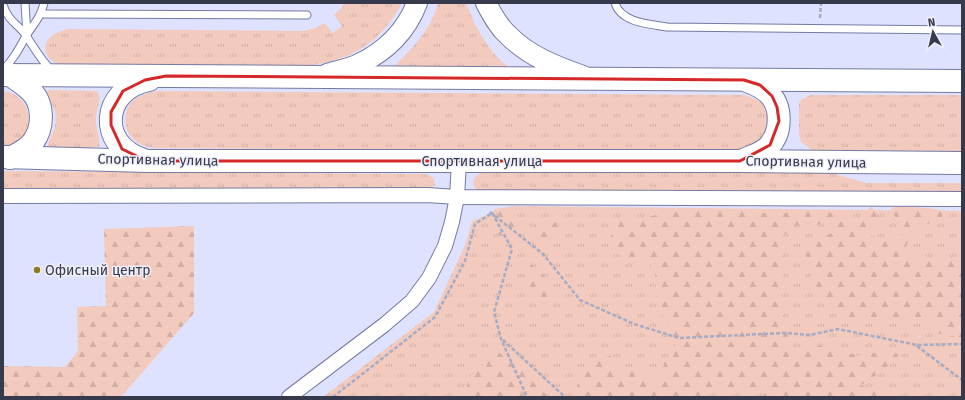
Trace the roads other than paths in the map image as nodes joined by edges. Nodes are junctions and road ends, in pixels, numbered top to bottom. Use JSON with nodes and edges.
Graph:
{"nodes":[{"id":1,"x":25,"y":3,"type":"edge"},
{"id":2,"x":44,"y":3,"type":"edge"},
{"id":3,"x":416,"y":3,"type":"edge"},
{"id":4,"x":486,"y":3,"type":"edge"},
{"id":5,"x":615,"y":3,"type":"edge"},
{"id":6,"x":3,"y":5,"type":"edge"},
{"id":7,"x":41,"y":14,"type":"junction"},
{"id":8,"x":307,"y":15,"type":"dead end"},
{"id":9,"x":3,"y":23,"type":"edge"},
{"id":10,"x":13,"y":23,"type":"junction"},
{"id":11,"x":962,"y":30,"type":"edge"},
{"id":12,"x":26,"y":36,"type":"junction"},
{"id":13,"x":5,"y":73,"type":"edge"},
{"id":14,"x":57,"y":75,"type":"junction"},
{"id":15,"x":166,"y":76,"type":"junction"},
{"id":16,"x":318,"y":77,"type":"junction"},
{"id":17,"x":592,"y":80,"type":"junction"},
{"id":18,"x":744,"y":80,"type":"junction"},
{"id":19,"x":962,"y":82,"type":"edge"},
{"id":20,"x":6,"y":158,"type":"edge"},
{"id":21,"x":147,"y":161,"type":"junction"},
{"id":22,"x":740,"y":161,"type":"junction"},
{"id":23,"x":459,"y":162,"type":"junction"},
{"id":24,"x":962,"y":164,"type":"edge"},
{"id":25,"x":3,"y":196,"type":"edge"},
{"id":26,"x":457,"y":197,"type":"junction"},
{"id":27,"x":962,"y":199,"type":"edge"},
{"id":28,"x":289,"y":397,"type":"edge"}],
"edges":[{"from":1,"to":12,"type":"lane"},
{"from":2,"to":7,"type":"lane"},
{"from":3,"to":16,"type":"main road"},
{"from":4,"to":17,"type":"main road"},
{"from":5,"to":11,"type":"lane"},
{"from":6,"to":10,"type":"lane"},
{"from":7,"to":8,"type":"lane"},
{"from":7,"to":12,"type":"lane"},
{"from":9,"to":10,"type":"lane"},
{"from":10,"to":12,"type":"lane"},
{"from":12,"to":13,"type":"lane"},
{"from":12,"to":14,"type":"lane"},
{"from":13,"to":14,"type":"main road"},
{"from":13,"to":20,"type":"main road"},
{"from":14,"to":15,"type":"main road"},
{"from":15,"to":16,"type":"main road"},
{"from":15,"to":21,"type":"main road"},
{"from":16,"to":17,"type":"main road"},
{"from":17,"to":18,"type":"main road"},
{"from":18,"to":19,"type":"main road"},
{"from":18,"to":22,"type":"main road"},
{"from":20,"to":21,"type":"main road","name":"Спортивная улица"},
{"from":21,"to":23,"type":"main road","name":"Спортивная улица"},
{"from":22,"to":23,"type":"main road","name":"Спортивная улица"},
{"from":22,"to":24,"type":"main road","name":"Спортивная улица"},
{"from":23,"to":26,"type":"street"},
{"from":25,"to":26,"type":"street"},
{"from":26,"to":27,"type":"street"},
{"from":26,"to":28,"type":"street"}]}
